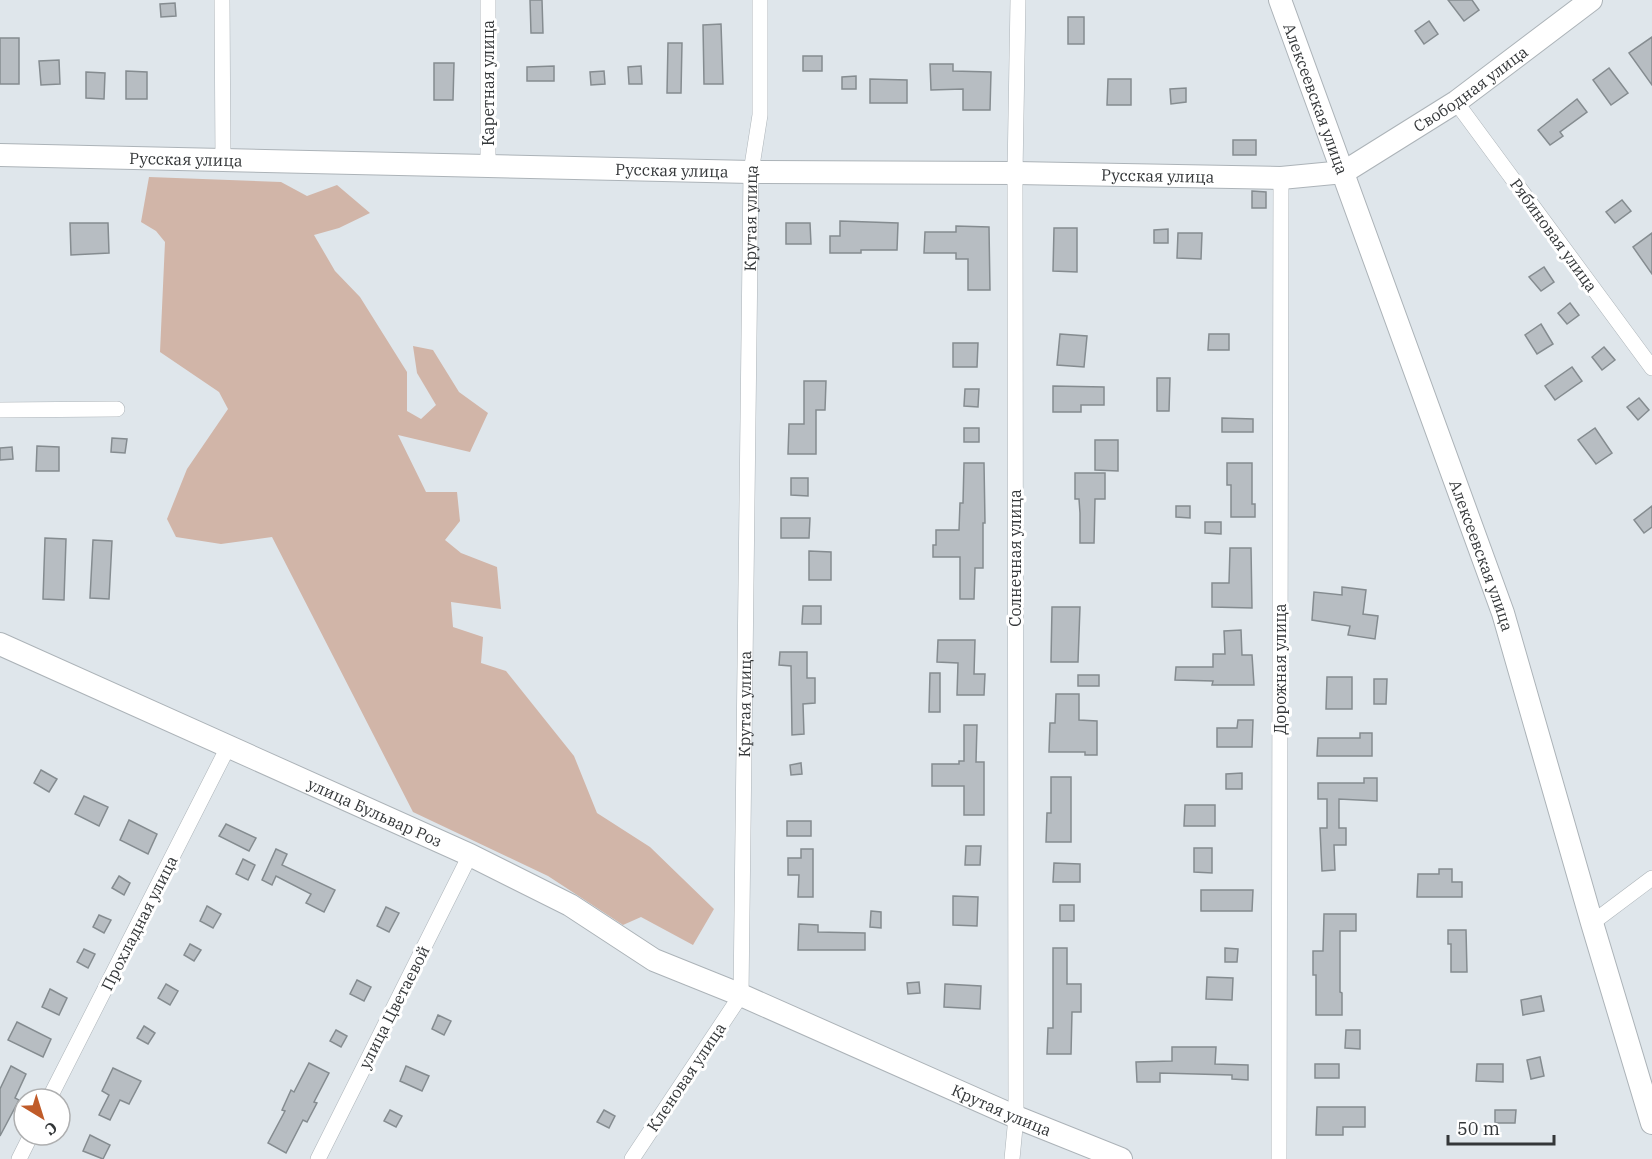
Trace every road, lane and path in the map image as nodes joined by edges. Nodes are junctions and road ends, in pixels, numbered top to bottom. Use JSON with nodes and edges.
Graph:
{"nodes":[{"id":1,"x":222,"y":0,"type":"edge"},
{"id":2,"x":488,"y":0,"type":"edge"},
{"id":3,"x":760,"y":0,"type":"edge"},
{"id":4,"x":1018,"y":0,"type":"edge"},
{"id":5,"x":1280,"y":0,"type":"edge"},
{"id":6,"x":1591,"y":0,"type":"edge"},
{"id":7,"x":1456,"y":102,"type":"junction"},
{"id":8,"x":0,"y":155,"type":"edge"},
{"id":9,"x":223,"y":161,"type":"junction"},
{"id":10,"x":488,"y":166,"type":"junction"},
{"id":11,"x":751,"y":172,"type":"junction"},
{"id":12,"x":1344,"y":172,"type":"junction"},
{"id":13,"x":1015,"y":173,"type":"junction"},
{"id":14,"x":1281,"y":178,"type":"junction"},
{"id":15,"x":1652,"y":369,"type":"edge"},
{"id":16,"x":0,"y":410,"type":"edge"},
{"id":17,"x":117,"y":410,"type":"dead end"},
{"id":18,"x":0,"y":644,"type":"edge"},
{"id":19,"x":228,"y":747,"type":"junction"},
{"id":20,"x":470,"y":855,"type":"junction"},
{"id":21,"x":1652,"y":878,"type":"edge"},
{"id":22,"x":1592,"y":923,"type":"junction"},
{"id":23,"x":741,"y":995,"type":"junction"},
{"id":24,"x":55,"y":1087,"type":"edge"},
{"id":25,"x":1016,"y":1117,"type":"junction"},
{"id":26,"x":1652,"y":1123,"type":"edge"},
{"id":27,"x":318,"y":1159,"type":"edge"},
{"id":28,"x":632,"y":1159,"type":"edge"},
{"id":29,"x":1012,"y":1159,"type":"edge"},
{"id":30,"x":1121,"y":1159,"type":"edge"},
{"id":31,"x":1279,"y":1159,"type":"edge"}],
"edges":[{"from":1,"to":9,"type":"street"},
{"from":2,"to":10,"type":"street","name":"Каретная улица"},
{"from":3,"to":11,"type":"street","name":"Крутая улица"},
{"from":4,"to":13,"type":"street","name":"Солнечная улица"},
{"from":5,"to":12,"type":"street","name":"Алексеевская улица"},
{"from":6,"to":7,"type":"street","name":"Свободная улица"},
{"from":7,"to":12,"type":"street","name":"Свободная улица"},
{"from":7,"to":15,"type":"street","name":"Рябиновая улица"},
{"from":8,"to":9,"type":"street","name":"Русская улица"},
{"from":9,"to":10,"type":"street","name":"Русская улица"},
{"from":10,"to":11,"type":"street","name":"Русская улица"},
{"from":11,"to":13,"type":"street","name":"Русская улица"},
{"from":11,"to":23,"type":"street","name":"Крутая улица"},
{"from":12,"to":14,"type":"street","name":"Русская улица"},
{"from":12,"to":22,"type":"street","name":"Алексеевская улица"},
{"from":13,"to":14,"type":"street","name":"Русская улица"},
{"from":13,"to":25,"type":"street","name":"Солнечная улица"},
{"from":14,"to":31,"type":"street","name":"Дорожная улица"},
{"from":16,"to":17,"type":"street"},
{"from":18,"to":19,"type":"street","name":"улица Бульвар Роз"},
{"from":19,"to":20,"type":"street","name":"улица Бульвар Роз"},
{"from":19,"to":24,"type":"street","name":"Прохладная улица"},
{"from":20,"to":23,"type":"street","name":"улица Бульвар Роз"},
{"from":20,"to":27,"type":"street","name":"улица Цветаевой"},
{"from":21,"to":22,"type":"street"},
{"from":22,"to":26,"type":"street","name":"Алексеевская улица"},
{"from":23,"to":25,"type":"street","name":"Крутая улица"},
{"from":23,"to":28,"type":"street","name":"Кленовая улица"},
{"from":25,"to":29,"type":"street","name":"Солнечная улица"},
{"from":25,"to":30,"type":"street","name":"Крутая улица"}]}
